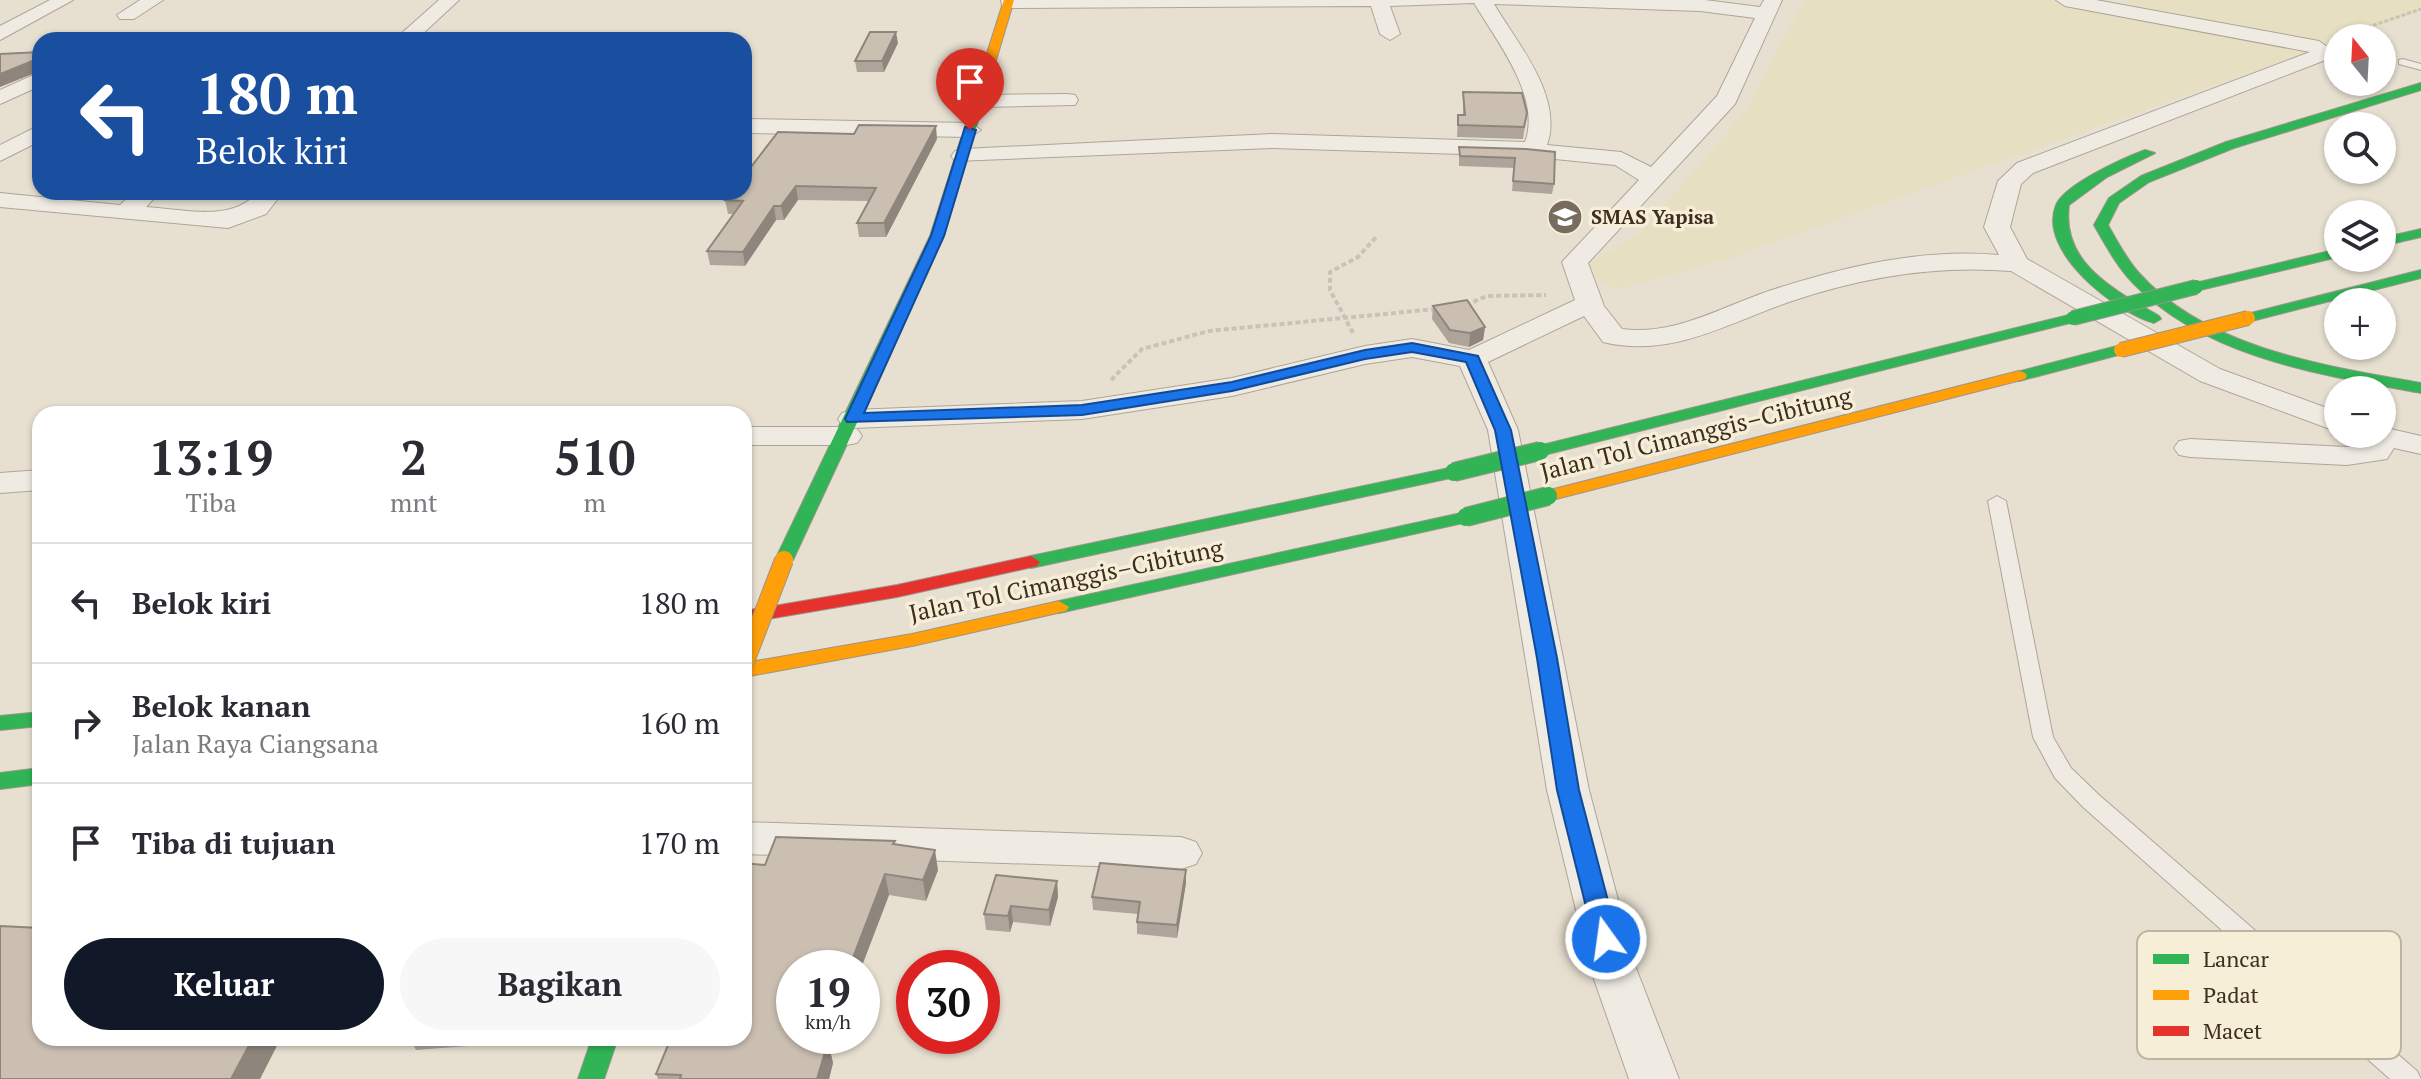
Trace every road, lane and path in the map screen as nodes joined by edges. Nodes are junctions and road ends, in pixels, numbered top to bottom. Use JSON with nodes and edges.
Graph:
{"nodes":[{"id":1,"x":64,"y":0,"type":"edge"},
{"id":2,"x":154,"y":0,"type":"edge"},
{"id":3,"x":450,"y":0,"type":"edge"},
{"id":4,"x":1467,"y":0,"type":"edge"},
{"id":5,"x":1482,"y":0,"type":"edge"},
{"id":6,"x":1500,"y":0,"type":"edge"},
{"id":7,"x":2065,"y":0,"type":"edge"},
{"id":8,"x":1009,"y":1,"type":"edge"},
{"id":9,"x":1379,"y":2,"type":"edge"},
{"id":10,"x":1770,"y":7,"type":"edge"},
{"id":11,"x":2421,"y":9,"type":"edge"},
{"id":12,"x":127,"y":15,"type":"dead end"},
{"id":13,"x":413,"y":32,"type":"edge"},
{"id":14,"x":0,"y":34,"type":"edge"},
{"id":15,"x":1390,"y":34,"type":"dead end"},
{"id":16,"x":2312,"y":45,"type":"junction"},
{"id":17,"x":2421,"y":55,"type":"edge"},
{"id":18,"x":2412,"y":65,"type":"edge"},
{"id":19,"x":32,"y":83,"type":"edge"},
{"id":20,"x":2421,"y":86,"type":"edge"},
{"id":21,"x":1067,"y":100,"type":"dead end"},
{"id":22,"x":0,"y":101,"type":"edge"},
{"id":23,"x":979,"y":101,"type":"junction"},
{"id":24,"x":27,"y":106,"type":"dead end"},
{"id":25,"x":752,"y":126,"type":"edge"},
{"id":26,"x":970,"y":130,"type":"junction"},
{"id":27,"x":2174,"y":144,"type":"dead end"},
{"id":28,"x":1530,"y":150,"type":"junction"},
{"id":29,"x":963,"y":156,"type":"junction"},
{"id":30,"x":1653,"y":178,"type":"junction"},
{"id":31,"x":0,"y":200,"type":"edge"},
{"id":32,"x":140,"y":200,"type":"edge"},
{"id":33,"x":264,"y":200,"type":"edge"},
{"id":34,"x":126,"y":213,"type":"junction"},
{"id":35,"x":2421,"y":233,"type":"edge"},
{"id":36,"x":1377,"y":236,"type":"dead end"},
{"id":37,"x":2396,"y":239,"type":"edge"},
{"id":38,"x":2324,"y":256,"type":"edge"},
{"id":39,"x":2017,"y":264,"type":"junction"},
{"id":40,"x":2421,"y":276,"type":"edge"},
{"id":41,"x":1589,"y":301,"type":"junction"},
{"id":42,"x":1462,"y":307,"type":"edge"},
{"id":43,"x":1447,"y":308,"type":"edge"},
{"id":44,"x":1346,"y":319,"type":"junction"},
{"id":45,"x":1365,"y":355,"type":"junction"},
{"id":46,"x":1472,"y":359,"type":"junction"},
{"id":47,"x":2324,"y":385,"type":"edge"},
{"id":48,"x":2421,"y":388,"type":"edge"},
{"id":49,"x":2396,"y":401,"type":"edge"},
{"id":50,"x":2421,"y":405,"type":"edge"},
{"id":51,"x":1082,"y":410,"type":"junction"},
{"id":52,"x":2324,"y":418,"type":"edge"},
{"id":53,"x":850,"y":427,"type":"junction"},
{"id":54,"x":752,"y":435,"type":"edge"},
{"id":55,"x":2396,"y":439,"type":"edge"},
{"id":56,"x":2421,"y":445,"type":"edge"},
{"id":57,"x":2190,"y":448,"type":"dead end"},
{"id":58,"x":2376,"y":448,"type":"edge"},
{"id":59,"x":32,"y":481,"type":"edge"},
{"id":60,"x":0,"y":483,"type":"edge"},
{"id":61,"x":1997,"y":501,"type":"dead end"},
{"id":62,"x":752,"y":616,"type":"edge"},
{"id":63,"x":752,"y":643,"type":"edge"},
{"id":64,"x":752,"y":669,"type":"edge"},
{"id":65,"x":32,"y":720,"type":"edge"},
{"id":66,"x":0,"y":723,"type":"edge"},
{"id":67,"x":32,"y":777,"type":"edge"},
{"id":68,"x":0,"y":781,"type":"edge"},
{"id":69,"x":752,"y":838,"type":"edge"},
{"id":70,"x":1181,"y":853,"type":"dead end"},
{"id":71,"x":2239,"y":931,"type":"edge"},
{"id":72,"x":602,"y":1046,"type":"edge"},
{"id":73,"x":2385,"y":1059,"type":"edge"},
{"id":74,"x":591,"y":1079,"type":"edge"},
{"id":75,"x":1654,"y":1079,"type":"edge"},
{"id":76,"x":2408,"y":1079,"type":"edge"}],
"edges":[{"from":1,"to":14,"type":"street"},
{"from":2,"to":12,"type":"street"},
{"from":3,"to":13,"type":"street"},
{"from":4,"to":9,"type":"street"},
{"from":5,"to":28,"type":"street"},
{"from":6,"to":10,"type":"street"},
{"from":7,"to":16,"type":"street"},
{"from":8,"to":9,"type":"street"},
{"from":8,"to":23,"type":"main road"},
{"from":9,"to":15,"type":"street"},
{"from":10,"to":30,"type":"street"},
{"from":11,"to":16,"type":"path"},
{"from":16,"to":39,"type":"street"},
{"from":17,"to":18,"type":"main road"},
{"from":19,"to":22,"type":"street"},
{"from":20,"to":48,"type":"main road"},
{"from":21,"to":23,"type":"street"},
{"from":22,"to":24,"type":"street"},
{"from":23,"to":26,"type":"main road"},
{"from":25,"to":26,"type":"street"},
{"from":26,"to":29,"type":"main road"},
{"from":27,"to":47,"type":"main road"},
{"from":28,"to":29,"type":"street"},
{"from":28,"to":30,"type":"street"},
{"from":29,"to":53,"type":"main road"},
{"from":30,"to":41,"type":"street"},
{"from":31,"to":34,"type":"street"},
{"from":32,"to":34,"type":"street"},
{"from":33,"to":34,"type":"street"},
{"from":35,"to":37,"type":"main road"},
{"from":36,"to":44,"type":"path"},
{"from":38,"to":62,"type":"main road","name":"Jalan Tol Cimanggis–Cibitung","bridge":true},
{"from":39,"to":41,"type":"street"},
{"from":39,"to":52,"type":"street"},
{"from":40,"to":64,"type":"main road","name":"Jalan Tol Cimanggis–Cibitung","bridge":true},
{"from":41,"to":42,"type":"path"},
{"from":41,"to":46,"type":"street"},
{"from":43,"to":44,"type":"path"},
{"from":44,"to":45,"type":"path"},
{"from":44,"to":51,"type":"path"},
{"from":45,"to":46,"type":"street"},
{"from":45,"to":51,"type":"street"},
{"from":46,"to":75,"type":"street"},
{"from":49,"to":50,"type":"main road"},
{"from":51,"to":53,"type":"street"},
{"from":53,"to":54,"type":"street"},
{"from":53,"to":63,"type":"main road","bridge":true},
{"from":55,"to":56,"type":"street"},
{"from":57,"to":58,"type":"street"},
{"from":59,"to":60,"type":"street"},
{"from":61,"to":71,"type":"lane"},
{"from":65,"to":66,"type":"main road"},
{"from":67,"to":68,"type":"main road"},
{"from":69,"to":70,"type":"street"},
{"from":72,"to":74,"type":"main road"},
{"from":73,"to":76,"type":"lane"}]}
